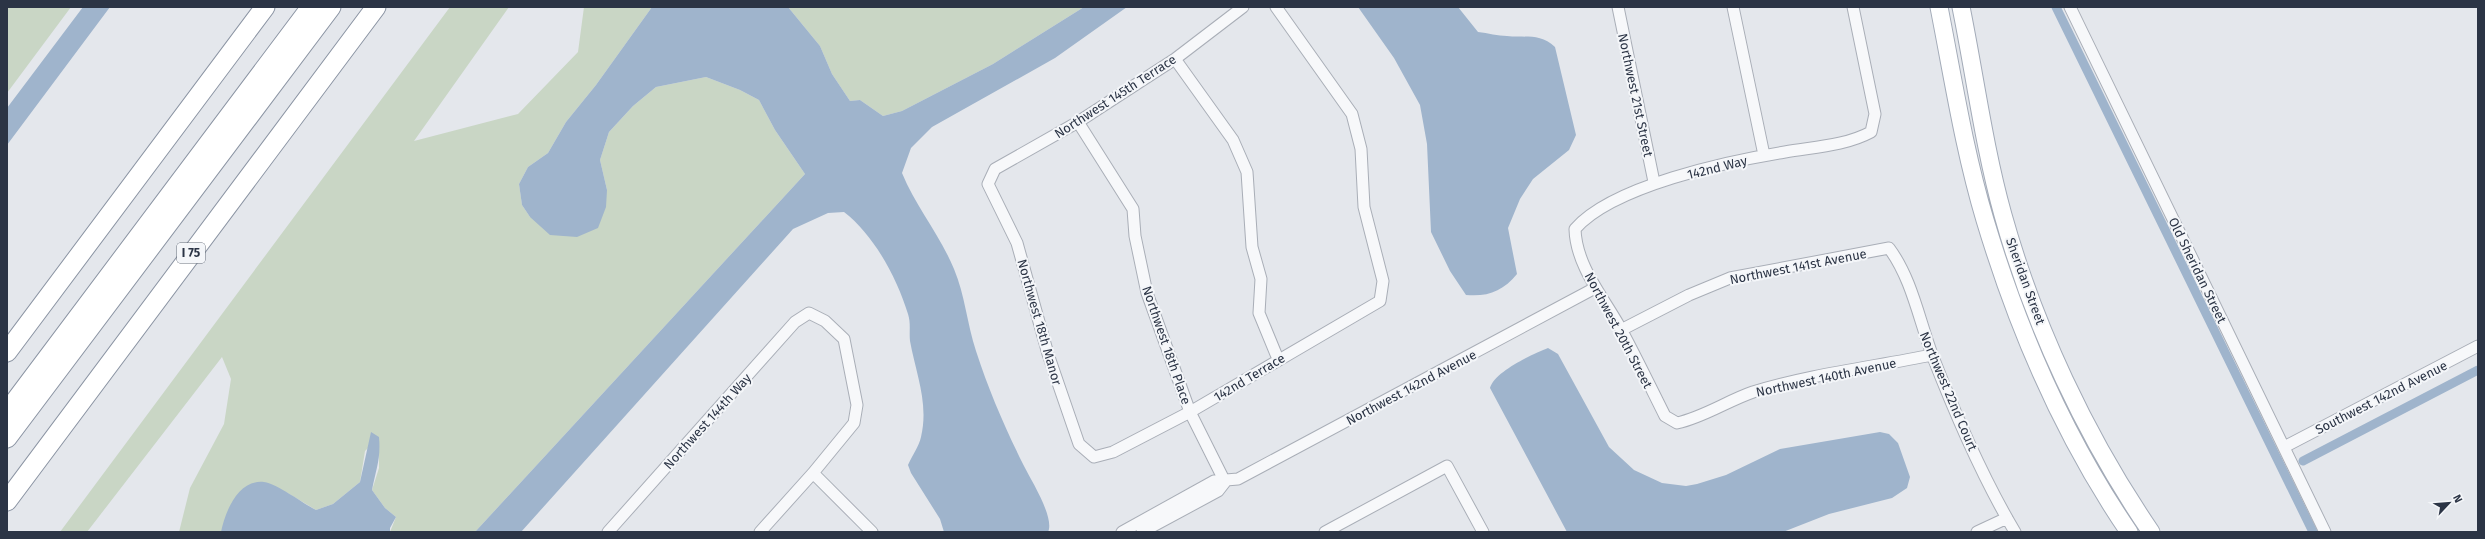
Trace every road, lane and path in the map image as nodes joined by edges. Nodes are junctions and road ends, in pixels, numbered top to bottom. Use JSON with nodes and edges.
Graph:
{"nodes":[{"id":1,"x":265,"y":7,"type":"edge"},
{"id":2,"x":311,"y":7,"type":"edge"},
{"id":3,"x":331,"y":7,"type":"edge"},
{"id":4,"x":376,"y":7,"type":"edge"},
{"id":5,"x":1244,"y":7,"type":"edge"},
{"id":6,"x":1276,"y":7,"type":"edge"},
{"id":7,"x":1618,"y":7,"type":"edge"},
{"id":8,"x":1733,"y":7,"type":"edge"},
{"id":9,"x":1853,"y":7,"type":"edge"},
{"id":10,"x":1939,"y":7,"type":"edge"},
{"id":11,"x":1961,"y":7,"type":"edge"},
{"id":12,"x":2070,"y":7,"type":"edge"},
{"id":13,"x":1175,"y":59,"type":"junction"},
{"id":14,"x":1078,"y":122,"type":"junction"},
{"id":15,"x":1764,"y":155,"type":"junction"},
{"id":16,"x":1654,"y":182,"type":"junction"},
{"id":17,"x":988,"y":184,"type":"joint"},
{"id":18,"x":1575,"y":229,"type":"joint"},
{"id":19,"x":1889,"y":248,"type":"joint"},
{"id":20,"x":1595,"y":288,"type":"junction"},
{"id":21,"x":1621,"y":330,"type":"junction"},
{"id":22,"x":2478,"y":346,"type":"edge"},
{"id":23,"x":7,"y":352,"type":"edge"},
{"id":24,"x":1932,"y":355,"type":"junction"},
{"id":25,"x":1278,"y":359,"type":"junction"},
{"id":26,"x":7,"y":412,"type":"edge"},
{"id":27,"x":1190,"y":412,"type":"junction"},
{"id":28,"x":1677,"y":423,"type":"joint"},
{"id":29,"x":7,"y":438,"type":"edge"},
{"id":30,"x":2284,"y":447,"type":"junction"},
{"id":31,"x":1094,"y":457,"type":"joint"},
{"id":32,"x":813,"y":473,"type":"junction"},
{"id":33,"x":1225,"y":482,"type":"junction"},
{"id":34,"x":7,"y":501,"type":"edge"},
{"id":35,"x":2007,"y":518,"type":"junction"},
{"id":36,"x":608,"y":532,"type":"edge"},
{"id":37,"x":760,"y":532,"type":"edge"},
{"id":38,"x":872,"y":532,"type":"edge"},
{"id":39,"x":1122,"y":532,"type":"edge"},
{"id":40,"x":1142,"y":532,"type":"edge"},
{"id":41,"x":1325,"y":532,"type":"edge"},
{"id":42,"x":1483,"y":532,"type":"edge"},
{"id":43,"x":1977,"y":532,"type":"edge"},
{"id":44,"x":2015,"y":532,"type":"edge"},
{"id":45,"x":2129,"y":532,"type":"edge"},
{"id":46,"x":2151,"y":532,"type":"edge"},
{"id":47,"x":2325,"y":532,"type":"edge"}],
"edges":[{"from":1,"to":23,"type":"highway"},
{"from":2,"to":26,"type":"highway"},
{"from":3,"to":29,"type":"highway"},
{"from":4,"to":34,"type":"highway","number":"I 75"},
{"from":5,"to":13,"type":"street","name":"Northwest 145th Terrace"},
{"from":6,"to":25,"type":"street","name":"142nd Terrace"},
{"from":7,"to":16,"type":"street","name":"Northwest 21st Street"},
{"from":8,"to":15,"type":"street"},
{"from":9,"to":15,"type":"street","name":"142nd Way"},
{"from":10,"to":45,"type":"main road","name":"Sheridan Street"},
{"from":11,"to":46,"type":"main road","name":"Sheridan Street"},
{"from":12,"to":30,"type":"street","name":"Old Sheridan Street"},
{"from":13,"to":14,"type":"street","name":"Northwest 145th Terrace"},
{"from":13,"to":25,"type":"street"},
{"from":14,"to":17,"type":"street","name":"Northwest 145th Terrace"},
{"from":14,"to":27,"type":"street","name":"Northwest 18th Place"},
{"from":15,"to":16,"type":"street","name":"142nd Way"},
{"from":16,"to":18,"type":"street","name":"142nd Way"},
{"from":17,"to":31,"type":"street","name":"Northwest 18th Manor"},
{"from":18,"to":20,"type":"street","name":"Northwest 20th Street"},
{"from":19,"to":21,"type":"street","name":"Northwest 141st Avenue"},
{"from":19,"to":24,"type":"street","name":"Northwest 22nd Court"},
{"from":20,"to":21,"type":"street","name":"Northwest 20th Street"},
{"from":20,"to":33,"type":"street","name":"Northwest 142nd Avenue"},
{"from":21,"to":28,"type":"street","name":"Northwest 20th Street"},
{"from":22,"to":30,"type":"street","name":"Southwest 142nd Avenue"},
{"from":24,"to":28,"type":"street","name":"Northwest 140th Avenue"},
{"from":24,"to":35,"type":"street","name":"Northwest 22nd Court"},
{"from":25,"to":27,"type":"street","name":"142nd Terrace"},
{"from":27,"to":31,"type":"street","name":"142nd Terrace"},
{"from":27,"to":33,"type":"street","name":"Northwest 18th Place"},
{"from":30,"to":47,"type":"street","name":"Old Sheridan Street"},
{"from":32,"to":36,"type":"street","name":"Northwest 144th Way"},
{"from":32,"to":37,"type":"street"},
{"from":32,"to":38,"type":"street"},
{"from":33,"to":39,"type":"street","name":"Northwest 142nd Avenue"},
{"from":33,"to":40,"type":"street","name":"Northwest 142nd Avenue"},
{"from":35,"to":43,"type":"street"},
{"from":35,"to":44,"type":"street","name":"Northwest 22nd Court"},
{"from":41,"to":42,"type":"street"}]}
